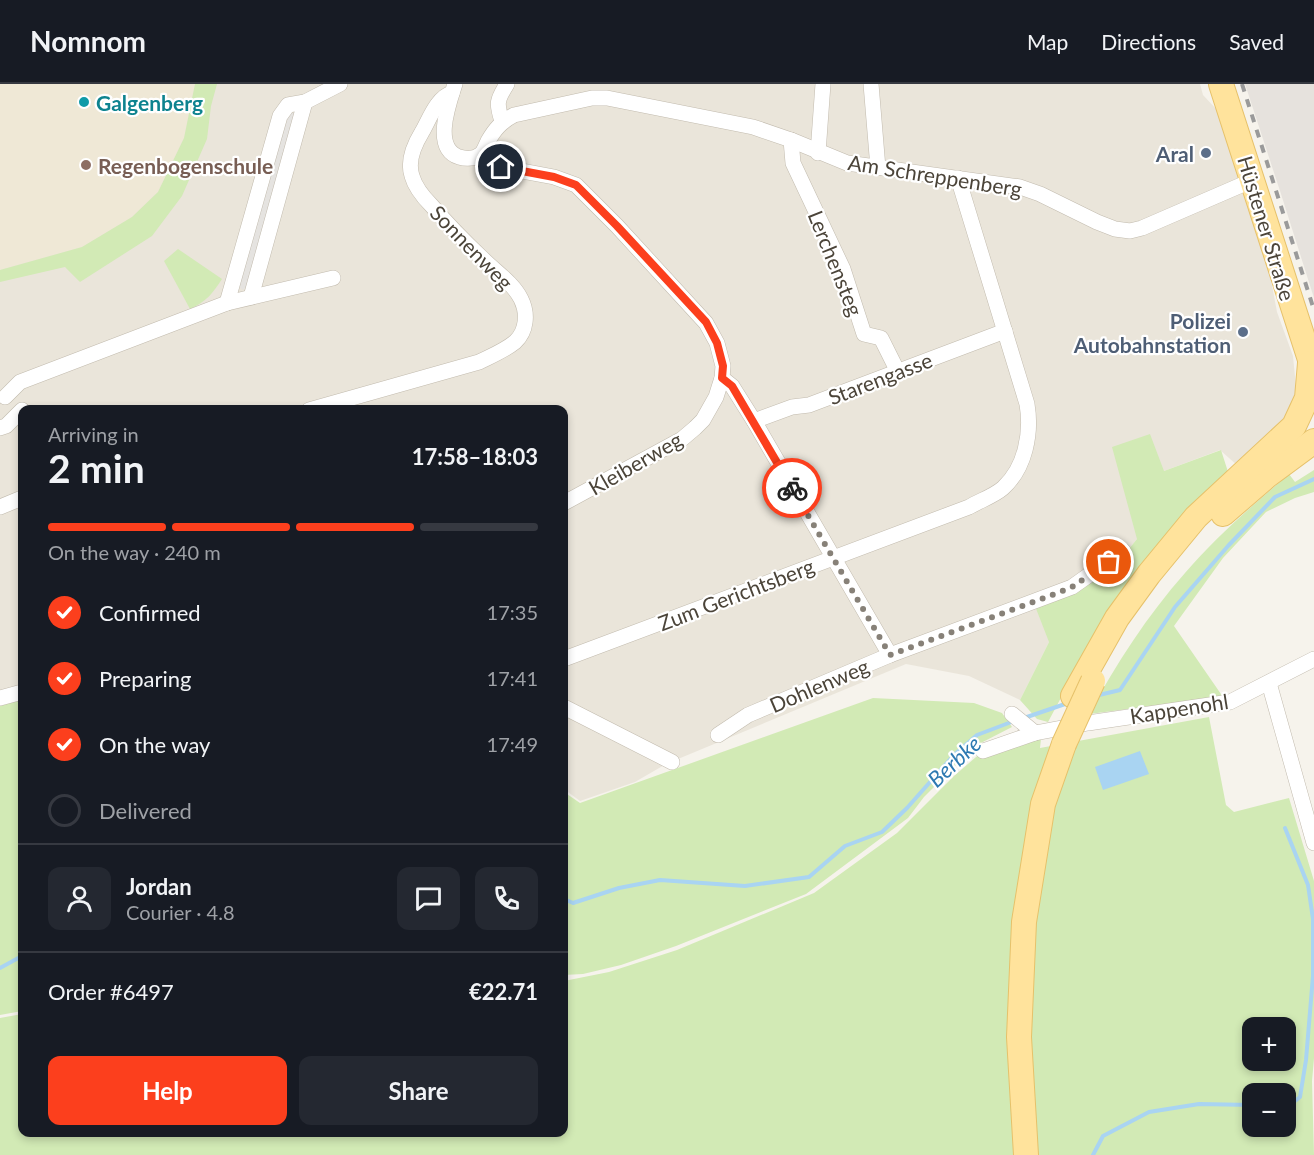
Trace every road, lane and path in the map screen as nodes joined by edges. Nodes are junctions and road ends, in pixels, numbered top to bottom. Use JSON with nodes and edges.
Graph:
{"nodes":[{"id":1,"x":340,"y":84,"type":"edge"},
{"id":2,"x":507,"y":84,"type":"edge"},
{"id":3,"x":823,"y":84,"type":"edge"},
{"id":4,"x":872,"y":84,"type":"edge"},
{"id":5,"x":1221,"y":84,"type":"edge"},
{"id":6,"x":453,"y":88,"type":"edge"},
{"id":7,"x":305,"y":102,"type":"junction"},
{"id":8,"x":502,"y":121,"type":"junction"},
{"id":9,"x":791,"y":140,"type":"junction"},
{"id":10,"x":818,"y":153,"type":"junction"},
{"id":11,"x":481,"y":154,"type":"junction"},
{"id":12,"x":878,"y":168,"type":"junction"},
{"id":13,"x":958,"y":178,"type":"junction"},
{"id":14,"x":1253,"y":180,"type":"junction"},
{"id":15,"x":333,"y":278,"type":"dead end"},
{"id":16,"x":251,"y":297,"type":"junction"},
{"id":17,"x":227,"y":303,"type":"junction"},
{"id":18,"x":1005,"y":331,"type":"junction"},
{"id":19,"x":1312,"y":368,"type":"edge"},
{"id":20,"x":897,"y":372,"type":"junction"},
{"id":21,"x":722,"y":378,"type":"junction"},
{"id":22,"x":2,"y":396,"type":"edge"},
{"id":23,"x":327,"y":405,"type":"edge"},
{"id":24,"x":18,"y":407,"type":"edge"},
{"id":25,"x":18,"y":414,"type":"edge"},
{"id":26,"x":754,"y":421,"type":"junction"},
{"id":27,"x":1304,"y":423,"type":"edge"},
{"id":28,"x":0,"y":428,"type":"edge"},
{"id":29,"x":1314,"y":441,"type":"edge"},
{"id":30,"x":18,"y":500,"type":"edge"},
{"id":31,"x":568,"y":501,"type":"edge"},
{"id":32,"x":0,"y":507,"type":"edge"},
{"id":33,"x":1123,"y":551,"type":"dead end"},
{"id":34,"x":833,"y":558,"type":"junction"},
{"id":35,"x":890,"y":655,"type":"junction"},
{"id":36,"x":568,"y":657,"type":"edge"},
{"id":37,"x":1314,"y":659,"type":"edge"},
{"id":38,"x":1269,"y":683,"type":"junction"},
{"id":39,"x":18,"y":693,"type":"edge"},
{"id":40,"x":0,"y":698,"type":"edge"},
{"id":41,"x":568,"y":709,"type":"edge"},
{"id":42,"x":1012,"y":714,"type":"dead end"},
{"id":43,"x":718,"y":735,"type":"dead end"},
{"id":44,"x":1043,"y":738,"type":"junction"},
{"id":45,"x":983,"y":751,"type":"dead end"},
{"id":46,"x":672,"y":762,"type":"dead end"},
{"id":47,"x":1314,"y":843,"type":"edge"},
{"id":48,"x":1015,"y":1155,"type":"edge"},
{"id":49,"x":1026,"y":1155,"type":"edge"}],
"edges":[{"from":1,"to":7,"type":"street"},
{"from":2,"to":8,"type":"street"},
{"from":3,"to":10,"type":"street"},
{"from":4,"to":12,"type":"street"},
{"from":5,"to":14,"type":"main road","name":"Hüstener Straße"},
{"from":6,"to":11,"type":"street"},
{"from":6,"to":23,"type":"street","name":"Sonnenweg"},
{"from":7,"to":16,"type":"street"},
{"from":7,"to":17,"type":"street"},
{"from":8,"to":9,"type":"street","name":"Am Schreppenberg"},
{"from":8,"to":11,"type":"street"},
{"from":9,"to":10,"type":"street","name":"Am Schreppenberg"},
{"from":9,"to":20,"type":"street","name":"Lerchensteg"},
{"from":10,"to":12,"type":"street","name":"Am Schreppenberg"},
{"from":11,"to":21,"type":"street","name":"Kleiberweg"},
{"from":12,"to":13,"type":"street","name":"Am Schreppenberg"},
{"from":13,"to":14,"type":"street","name":"Am Schreppenberg"},
{"from":13,"to":18,"type":"street","name":"Zum Gerichtsberg"},
{"from":14,"to":19,"type":"main road","name":"Hüstener Straße"},
{"from":15,"to":16,"type":"street"},
{"from":16,"to":17,"type":"street"},
{"from":17,"to":22,"type":"street"},
{"from":18,"to":20,"type":"street","name":"Starengasse"},
{"from":18,"to":34,"type":"street","name":"Zum Gerichtsberg"},
{"from":19,"to":27,"type":"main road"},
{"from":20,"to":26,"type":"street","name":"Starengasse"},
{"from":21,"to":26,"type":"street","name":"Dohlenweg"},
{"from":21,"to":31,"type":"street","name":"Kleiberweg"},
{"from":22,"to":24,"type":"street"},
{"from":25,"to":28,"type":"street"},
{"from":26,"to":34,"type":"street","name":"Dohlenweg"},
{"from":27,"to":44,"type":"main road"},
{"from":29,"to":44,"type":"main road","bridge":true},
{"from":30,"to":32,"type":"street"},
{"from":33,"to":35,"type":"street"},
{"from":34,"to":35,"type":"street","name":"Dohlenweg"},
{"from":34,"to":36,"type":"street","name":"Zum Gerichtsberg"},
{"from":35,"to":43,"type":"street","name":"Dohlenweg"},
{"from":37,"to":38,"type":"street","name":"Kappenohl"},
{"from":38,"to":44,"type":"street","name":"Kappenohl"},
{"from":38,"to":47,"type":"street"},
{"from":39,"to":40,"type":"street"},
{"from":41,"to":46,"type":"street"},
{"from":42,"to":44,"type":"street"},
{"from":44,"to":45,"type":"street","name":"Kappenohl"},
{"from":44,"to":48,"type":"main road"},
{"from":44,"to":49,"type":"main road"}]}
